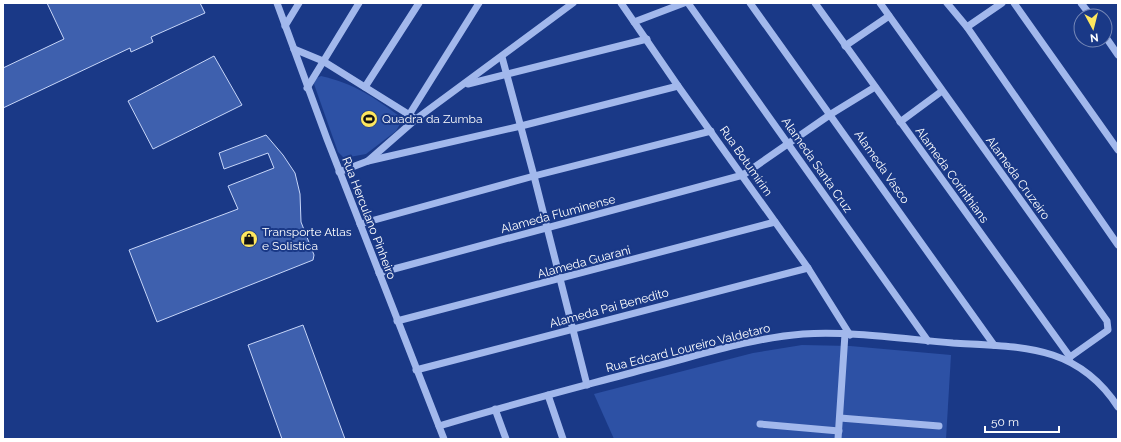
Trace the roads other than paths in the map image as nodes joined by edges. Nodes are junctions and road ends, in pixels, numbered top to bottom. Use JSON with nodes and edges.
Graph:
{"nodes":[{"id":1,"x":277,"y":3,"type":"edge"},
{"id":2,"x":299,"y":3,"type":"edge"},
{"id":3,"x":359,"y":3,"type":"edge"},
{"id":4,"x":419,"y":3,"type":"edge"},
{"id":5,"x":479,"y":3,"type":"edge"},
{"id":6,"x":573,"y":3,"type":"edge"},
{"id":7,"x":621,"y":3,"type":"edge"},
{"id":8,"x":684,"y":3,"type":"edge"},
{"id":9,"x":688,"y":3,"type":"edge"},
{"id":10,"x":750,"y":3,"type":"edge"},
{"id":11,"x":815,"y":3,"type":"edge"},
{"id":12,"x":880,"y":3,"type":"edge"},
{"id":13,"x":947,"y":3,"type":"edge"},
{"id":14,"x":1002,"y":3,"type":"edge"},
{"id":15,"x":1014,"y":3,"type":"edge"},
{"id":16,"x":889,"y":16,"type":"junction"},
{"id":17,"x":634,"y":22,"type":"junction"},
{"id":18,"x":285,"y":26,"type":"junction"},
{"id":19,"x":967,"y":27,"type":"junction"},
{"id":20,"x":647,"y":39,"type":"junction"},
{"id":21,"x":845,"y":46,"type":"junction"},
{"id":22,"x":294,"y":49,"type":"junction"},
{"id":23,"x":502,"y":57,"type":"junction"},
{"id":24,"x":323,"y":61,"type":"junction"},
{"id":25,"x":508,"y":75,"type":"junction"},
{"id":26,"x":464,"y":85,"type":"junction"},
{"id":27,"x":678,"y":86,"type":"junction"},
{"id":28,"x":365,"y":87,"type":"junction"},
{"id":29,"x":875,"y":87,"type":"junction"},
{"id":30,"x":307,"y":88,"type":"junction"},
{"id":31,"x":942,"y":91,"type":"junction"},
{"id":32,"x":831,"y":114,"type":"junction"},
{"id":33,"x":409,"y":115,"type":"junction"},
{"id":34,"x":416,"y":119,"type":"junction"},
{"id":35,"x":900,"y":122,"type":"junction"},
{"id":36,"x":521,"y":126,"type":"junction"},
{"id":37,"x":711,"y":131,"type":"junction"},
{"id":38,"x":788,"y":144,"type":"junction"},
{"id":39,"x":1118,"y":150,"type":"edge"},
{"id":40,"x":368,"y":161,"type":"junction"},
{"id":41,"x":339,"y":172,"type":"junction"},
{"id":42,"x":743,"y":175,"type":"junction"},
{"id":43,"x":534,"y":176,"type":"junction"},
{"id":44,"x":775,"y":222,"type":"junction"},
{"id":45,"x":360,"y":224,"type":"junction"},
{"id":46,"x":548,"y":228,"type":"junction"},
{"id":47,"x":1117,"y":241,"type":"edge"},
{"id":48,"x":808,"y":268,"type":"junction"},
{"id":49,"x":379,"y":273,"type":"junction"},
{"id":50,"x":561,"y":279,"type":"junction"},
{"id":51,"x":397,"y":321,"type":"junction"},
{"id":52,"x":574,"y":328,"type":"junction"},
{"id":53,"x":847,"y":335,"type":"junction"},
{"id":54,"x":928,"y":341,"type":"junction"},
{"id":55,"x":994,"y":345,"type":"junction"},
{"id":56,"x":1069,"y":358,"type":"junction"},
{"id":57,"x":416,"y":370,"type":"junction"},
{"id":58,"x":587,"y":385,"type":"junction"},
{"id":59,"x":548,"y":395,"type":"junction"},
{"id":60,"x":1118,"y":407,"type":"edge"},
{"id":61,"x":495,"y":409,"type":"junction"},
{"id":62,"x":840,"y":418,"type":"junction"},
{"id":63,"x":760,"y":424,"type":"dead end"},
{"id":64,"x":439,"y":426,"type":"junction"},
{"id":65,"x":938,"y":426,"type":"dead end"},
{"id":66,"x":839,"y":431,"type":"junction"},
{"id":67,"x":444,"y":439,"type":"edge"},
{"id":68,"x":506,"y":439,"type":"edge"},
{"id":69,"x":563,"y":439,"type":"edge"},
{"id":70,"x":838,"y":439,"type":"edge"}],
"edges":[{"from":1,"to":18,"type":"street","name":"Rua Herculano Pinheiro"},
{"from":2,"to":18,"type":"street"},
{"from":3,"to":24,"type":"street"},
{"from":4,"to":28,"type":"street"},
{"from":5,"to":33,"type":"street"},
{"from":6,"to":23,"type":"street"},
{"from":7,"to":17,"type":"street","name":"Rua Botumirim"},
{"from":8,"to":17,"type":"street"},
{"from":9,"to":38,"type":"street","name":"Alameda Santa Cruz"},
{"from":10,"to":32,"type":"street","name":"Alameda Vasco"},
{"from":11,"to":21,"type":"street","name":"Alameda Corinthians"},
{"from":12,"to":16,"type":"street","name":"Alameda Cruzeiro"},
{"from":13,"to":19,"type":"street"},
{"from":14,"to":19,"type":"street"},
{"from":15,"to":39,"type":"street"},
{"from":16,"to":21,"type":"street"},
{"from":16,"to":31,"type":"street","name":"Alameda Cruzeiro"},
{"from":17,"to":20,"type":"street","name":"Rua Botumirim"},
{"from":18,"to":22,"type":"street","name":"Rua Herculano Pinheiro"},
{"from":19,"to":47,"type":"street"},
{"from":20,"to":25,"type":"street"},
{"from":20,"to":27,"type":"street","name":"Rua Botumirim"},
{"from":21,"to":29,"type":"street","name":"Alameda Corinthians"},
{"from":22,"to":24,"type":"street"},
{"from":22,"to":30,"type":"street","name":"Rua Herculano Pinheiro"},
{"from":23,"to":25,"type":"street"},
{"from":23,"to":26,"type":"street"},
{"from":24,"to":28,"type":"street"},
{"from":24,"to":30,"type":"street"},
{"from":25,"to":26,"type":"street"},
{"from":25,"to":36,"type":"street"},
{"from":26,"to":34,"type":"street"},
{"from":27,"to":36,"type":"street"},
{"from":27,"to":37,"type":"street","name":"Rua Botumirim"},
{"from":28,"to":33,"type":"street"},
{"from":29,"to":32,"type":"street","name":"Alameda Fluminense"},
{"from":29,"to":35,"type":"street","name":"Alameda Corinthians"},
{"from":30,"to":41,"type":"street","name":"Rua Herculano Pinheiro"},
{"from":31,"to":35,"type":"street"},
{"from":31,"to":56,"type":"street","name":"Alameda Cruzeiro"},
{"from":32,"to":38,"type":"street","name":"Alameda Fluminense"},
{"from":32,"to":55,"type":"street","name":"Alameda Vasco"},
{"from":33,"to":34,"type":"street"},
{"from":34,"to":40,"type":"street"},
{"from":35,"to":56,"type":"street","name":"Alameda Corinthians"},
{"from":36,"to":40,"type":"street"},
{"from":36,"to":43,"type":"street"},
{"from":37,"to":42,"type":"street","name":"Rua Botumirim"},
{"from":37,"to":43,"type":"street"},
{"from":38,"to":42,"type":"street","name":"Alameda Fluminense"},
{"from":38,"to":54,"type":"street","name":"Alameda Santa Cruz"},
{"from":40,"to":41,"type":"street"},
{"from":41,"to":45,"type":"street","name":"Rua Herculano Pinheiro"},
{"from":42,"to":44,"type":"street","name":"Rua Botumirim"},
{"from":42,"to":46,"type":"street","name":"Alameda Fluminense"},
{"from":43,"to":45,"type":"street"},
{"from":43,"to":46,"type":"street"},
{"from":44,"to":48,"type":"street","name":"Rua Botumirim"},
{"from":44,"to":50,"type":"street","name":"Alameda Guarani"},
{"from":45,"to":49,"type":"street","name":"Rua Herculano Pinheiro"},
{"from":46,"to":49,"type":"street","name":"Alameda Fluminense"},
{"from":46,"to":50,"type":"street"},
{"from":48,"to":52,"type":"street","name":"Alameda Pai Benedito"},
{"from":48,"to":53,"type":"street","name":"Rua Botumirim"},
{"from":49,"to":51,"type":"street","name":"Rua Herculano Pinheiro"},
{"from":50,"to":51,"type":"street","name":"Alameda Guarani"},
{"from":50,"to":52,"type":"street"},
{"from":51,"to":57,"type":"street","name":"Rua Herculano Pinheiro"},
{"from":52,"to":57,"type":"street","name":"Alameda Pai Benedito"},
{"from":52,"to":58,"type":"street"},
{"from":53,"to":54,"type":"street","name":"Rua Edcard Loureiro Valdetaro"},
{"from":53,"to":58,"type":"street","name":"Rua Edcard Loureiro Valdetaro"},
{"from":53,"to":62,"type":"street"},
{"from":54,"to":55,"type":"street","name":"Rua Edcard Loureiro Valdetaro"},
{"from":55,"to":56,"type":"street","name":"Rua Edcard Loureiro Valdetaro"},
{"from":56,"to":60,"type":"street","name":"Rua Edcard Loureiro Valdetaro"},
{"from":57,"to":64,"type":"street","name":"Rua Herculano Pinheiro"},
{"from":58,"to":59,"type":"street","name":"Rua Edcard Loureiro Valdetaro"},
{"from":59,"to":61,"type":"street","name":"Rua Edcard Loureiro Valdetaro"},
{"from":59,"to":69,"type":"street"},
{"from":61,"to":64,"type":"street","name":"Rua Edcard Loureiro Valdetaro"},
{"from":61,"to":68,"type":"street"},
{"from":62,"to":65,"type":"street"},
{"from":62,"to":66,"type":"street"},
{"from":63,"to":66,"type":"street"},
{"from":64,"to":67,"type":"street","name":"Rua Herculano Pinheiro"},
{"from":66,"to":70,"type":"street"}]}
